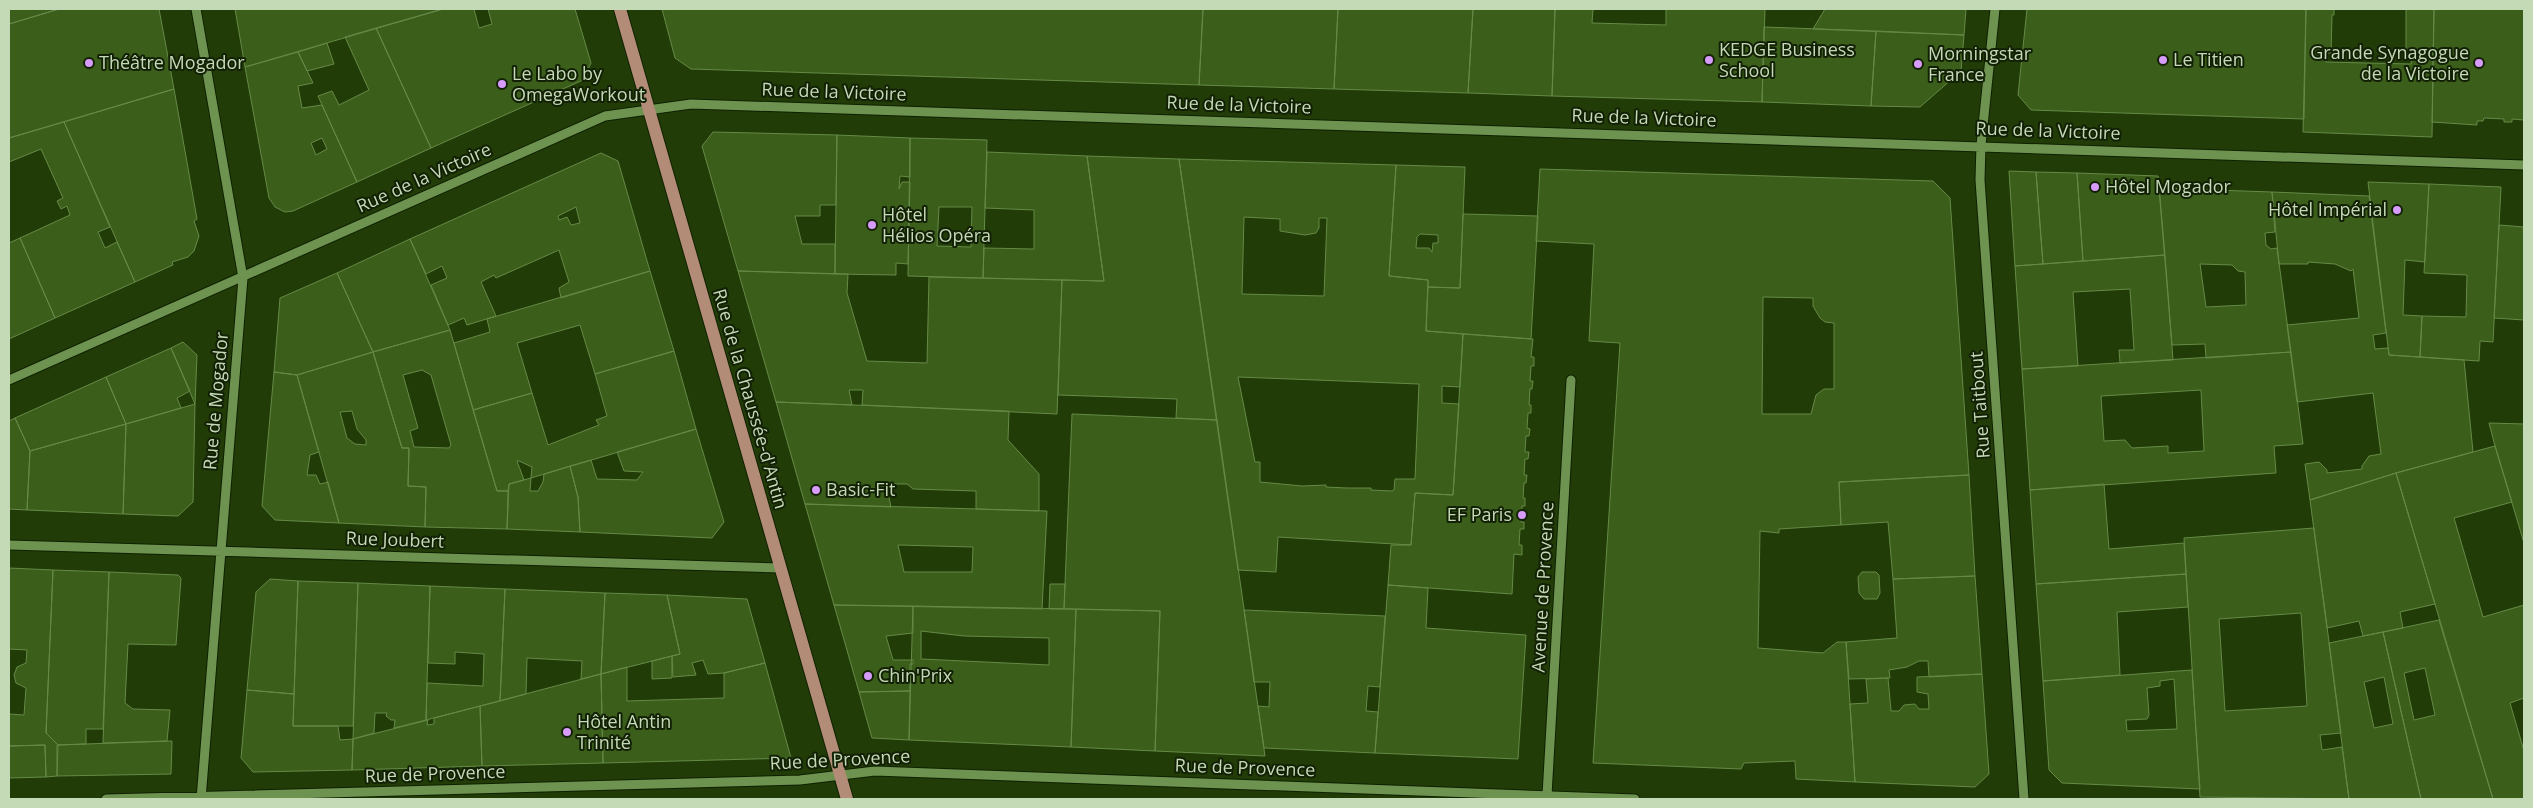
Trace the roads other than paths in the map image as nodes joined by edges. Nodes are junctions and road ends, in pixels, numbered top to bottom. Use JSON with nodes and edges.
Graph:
{"nodes":[{"id":1,"x":196,"y":9,"type":"edge"},
{"id":2,"x":620,"y":9,"type":"edge"},
{"id":3,"x":1995,"y":9,"type":"edge"},
{"id":4,"x":648,"y":108,"type":"junction"},
{"id":5,"x":1981,"y":145,"type":"junction"},
{"id":6,"x":2524,"y":165,"type":"edge"},
{"id":7,"x":242,"y":278,"type":"junction"},
{"id":8,"x":9,"y":380,"type":"edge"},
{"id":9,"x":1571,"y":380,"type":"dead end"},
{"id":10,"x":9,"y":545,"type":"edge"},
{"id":11,"x":220,"y":551,"type":"junction"},
{"id":12,"x":781,"y":568,"type":"junction"},
{"id":13,"x":840,"y":776,"type":"junction"},
{"id":14,"x":1369,"y":788,"type":"junction"},
{"id":15,"x":1547,"y":795,"type":"junction"},
{"id":16,"x":201,"y":797,"type":"edge"},
{"id":17,"x":106,"y":799,"type":"edge"},
{"id":18,"x":847,"y":799,"type":"edge"},
{"id":19,"x":1368,"y":799,"type":"edge"},
{"id":20,"x":1635,"y":799,"type":"edge"},
{"id":21,"x":2024,"y":799,"type":"edge"}],
"edges":[{"from":1,"to":7,"type":"street","name":"Rue de Mogador"},
{"from":2,"to":4,"type":"main road","name":"Rue de la Chaussée-d'Antin"},
{"from":3,"to":5,"type":"street","name":"Rue Taitbout"},
{"from":4,"to":5,"type":"street","name":"Rue de la Victoire"},
{"from":4,"to":7,"type":"street","name":"Rue de la Victoire"},
{"from":4,"to":12,"type":"main road","name":"Rue de la Chaussée-d'Antin"},
{"from":5,"to":6,"type":"street","name":"Rue de la Victoire"},
{"from":5,"to":21,"type":"street","name":"Rue Taitbout"},
{"from":7,"to":8,"type":"street","name":"Rue de la Victoire"},
{"from":7,"to":11,"type":"street","name":"Rue de Mogador"},
{"from":9,"to":15,"type":"street","name":"Avenue de Provence"},
{"from":10,"to":11,"type":"street","name":"Rue Joubert"},
{"from":11,"to":12,"type":"street","name":"Rue Joubert"},
{"from":11,"to":16,"type":"street","name":"Rue de Mogador"},
{"from":12,"to":13,"type":"main road","name":"Rue de la Chaussée-d'Antin"},
{"from":13,"to":14,"type":"street","name":"Rue de Provence"},
{"from":13,"to":16,"type":"street","name":"Rue de Provence"},
{"from":13,"to":18,"type":"main road","name":"Rue de la Chaussée-d'Antin"},
{"from":14,"to":15,"type":"street","name":"Rue de Provence"},
{"from":14,"to":19,"type":"street"},
{"from":15,"to":20,"type":"street","name":"Rue de Provence"},
{"from":16,"to":17,"type":"street","name":"Rue de Provence"}]}
